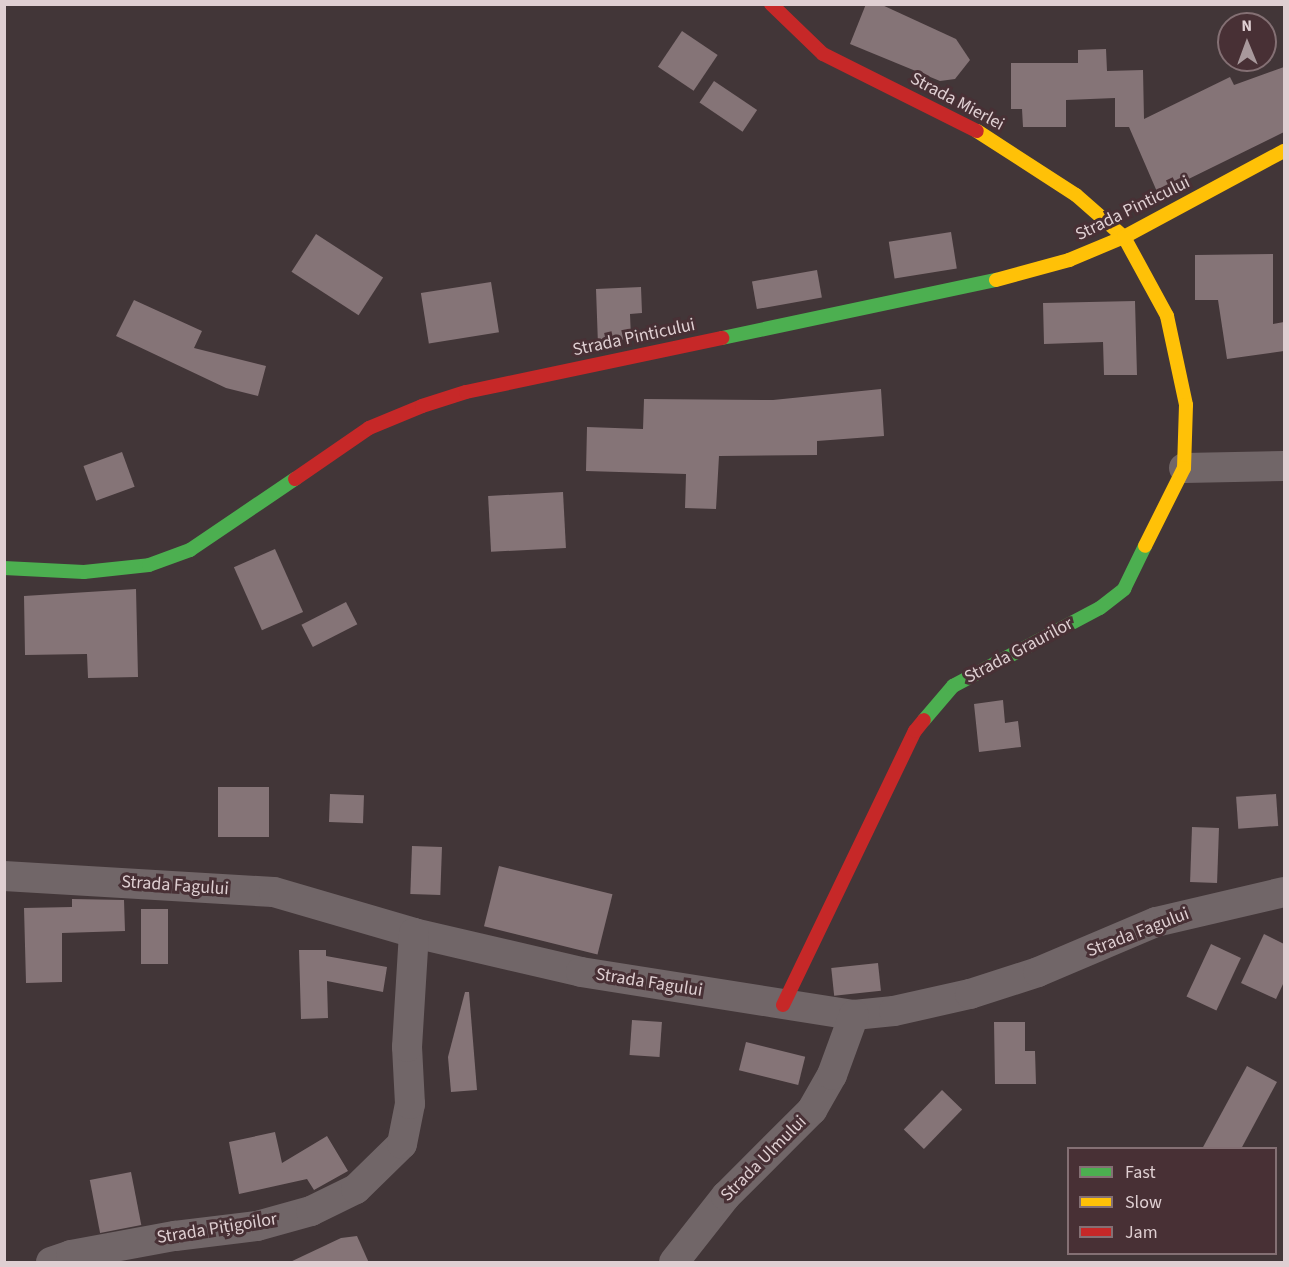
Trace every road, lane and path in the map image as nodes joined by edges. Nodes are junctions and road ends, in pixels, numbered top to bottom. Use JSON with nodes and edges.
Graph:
{"nodes":[{"id":1,"x":771,"y":4,"type":"edge"},
{"id":2,"x":1284,"y":152,"type":"edge"},
{"id":3,"x":1124,"y":237,"type":"junction"},
{"id":4,"x":1284,"y":466,"type":"edge"},
{"id":5,"x":1184,"y":468,"type":"junction"},
{"id":6,"x":4,"y":568,"type":"edge"},
{"id":7,"x":4,"y":876,"type":"edge"},
{"id":8,"x":1280,"y":896,"type":"edge"},
{"id":9,"x":414,"y":933,"type":"junction"},
{"id":10,"x":783,"y":1005,"type":"junction"},
{"id":11,"x":854,"y":1015,"type":"junction"},
{"id":12,"x":51,"y":1263,"type":"edge"},
{"id":13,"x":674,"y":1263,"type":"edge"}],
"edges":[{"from":1,"to":3,"type":"street","name":"Strada Mierlei"},
{"from":2,"to":3,"type":"street","name":"Strada Pinticului"},
{"from":3,"to":5,"type":"street","name":"Strada Graurilor"},
{"from":3,"to":6,"type":"street","name":"Strada Pinticului"},
{"from":4,"to":5,"type":"street"},
{"from":5,"to":10,"type":"street","name":"Strada Graurilor"},
{"from":7,"to":9,"type":"street","name":"Strada Fagului"},
{"from":8,"to":11,"type":"street","name":"Strada Fagului"},
{"from":9,"to":10,"type":"street","name":"Strada Fagului"},
{"from":9,"to":12,"type":"street","name":"Strada Pițigoilor"},
{"from":10,"to":11,"type":"street","name":"Strada Fagului"},
{"from":11,"to":13,"type":"street","name":"Strada Ulmului"}]}
